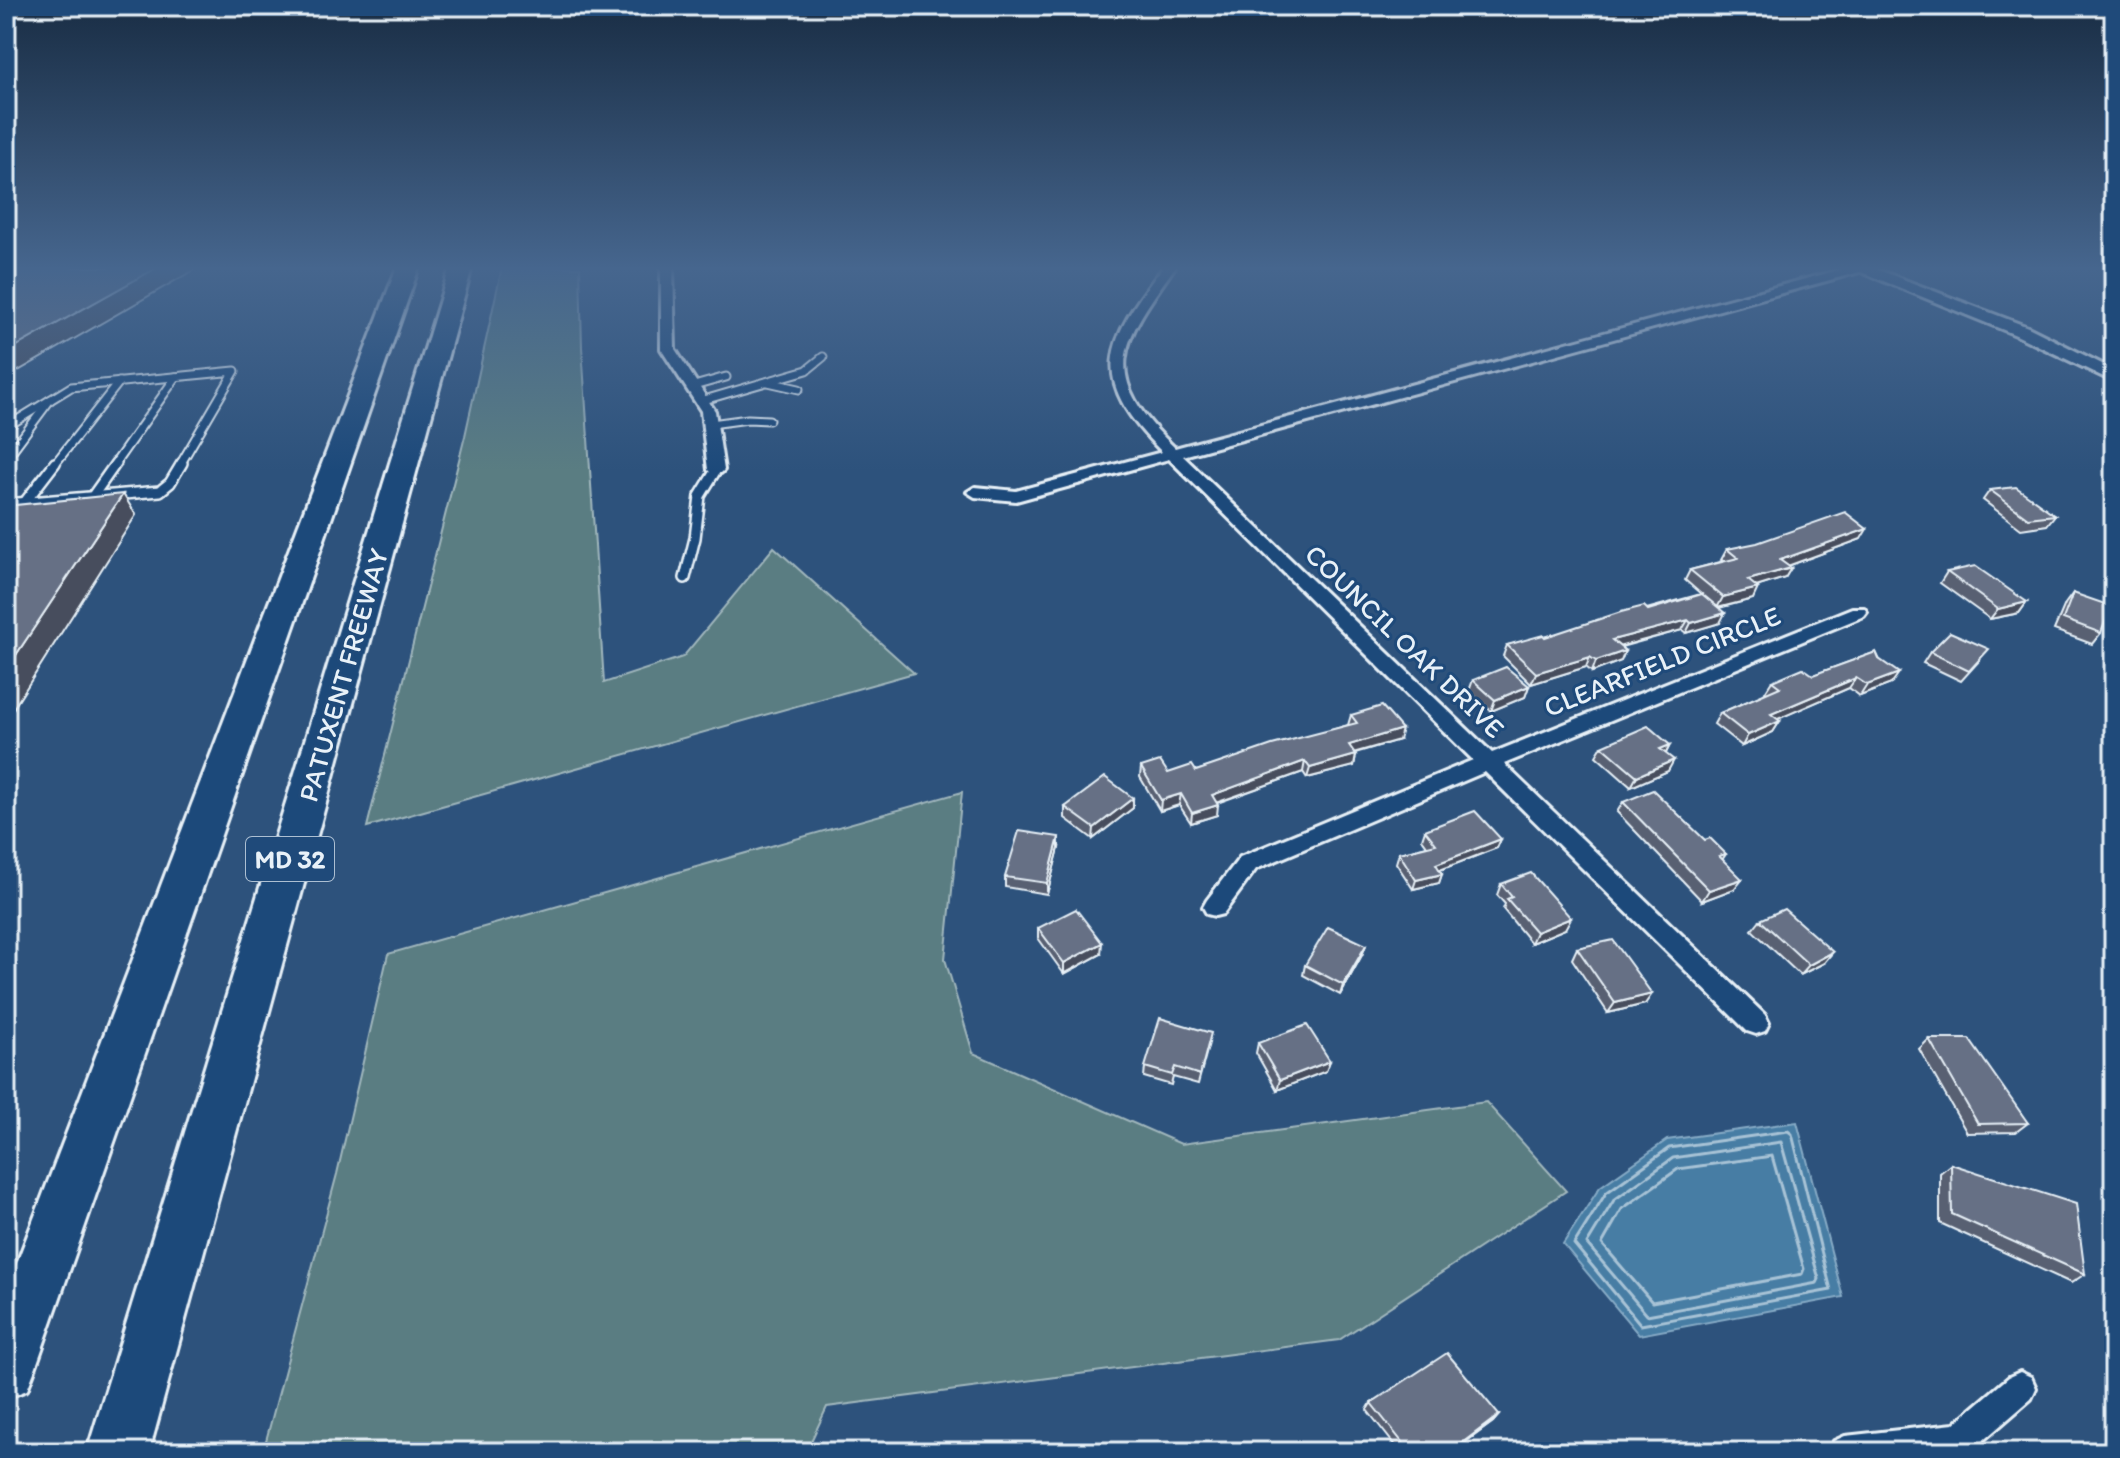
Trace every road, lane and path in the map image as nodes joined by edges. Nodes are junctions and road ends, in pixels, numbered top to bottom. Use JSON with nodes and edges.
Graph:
{"nodes":[{"id":1,"x":383,"y":335,"type":"edge"},
{"id":2,"x":441,"y":335,"type":"edge"},
{"id":3,"x":668,"y":335,"type":"edge"},
{"id":4,"x":1124,"y":335,"type":"edge"},
{"id":5,"x":1608,"y":335,"type":"edge"},
{"id":6,"x":2028,"y":335,"type":"edge"},
{"id":7,"x":823,"y":357,"type":"dead end"},
{"id":8,"x":176,"y":377,"type":"junction"},
{"id":9,"x":726,"y":377,"type":"dead end"},
{"id":10,"x":2114,"y":377,"type":"edge"},
{"id":11,"x":119,"y":382,"type":"junction"},
{"id":12,"x":766,"y":382,"type":"junction"},
{"id":13,"x":694,"y":386,"type":"junction"},
{"id":14,"x":799,"y":389,"type":"dead end"},
{"id":15,"x":51,"y":398,"type":"junction"},
{"id":16,"x":704,"y":400,"type":"junction"},
{"id":17,"x":769,"y":420,"type":"dead end"},
{"id":18,"x":711,"y":424,"type":"junction"},
{"id":19,"x":6,"y":427,"type":"edge"},
{"id":20,"x":1172,"y":454,"type":"junction"},
{"id":21,"x":6,"y":459,"type":"edge"},
{"id":22,"x":716,"y":470,"type":"joint"},
{"id":23,"x":975,"y":492,"type":"dead end"},
{"id":24,"x":92,"y":497,"type":"junction"},
{"id":25,"x":25,"y":502,"type":"junction"},
{"id":26,"x":6,"y":504,"type":"edge"},
{"id":27,"x":685,"y":578,"type":"dead end"},
{"id":28,"x":1858,"y":612,"type":"dead end"},
{"id":29,"x":1487,"y":761,"type":"junction"},
{"id":30,"x":1215,"y":907,"type":"dead end"},
{"id":31,"x":1756,"y":1023,"type":"dead end"},
{"id":32,"x":6,"y":1369,"type":"edge"},
{"id":33,"x":2020,"y":1388,"type":"dead end"},
{"id":34,"x":118,"y":1452,"type":"edge"},
{"id":35,"x":1845,"y":1452,"type":"edge"}],
"edges":[{"from":1,"to":32,"type":"highway"},
{"from":2,"to":34,"type":"highway","name":"PATUXENT FREEWAY","number":"MD 32"},
{"from":3,"to":13,"type":"street"},
{"from":4,"to":20,"type":"street","name":"COUNCIL OAK DRIVE"},
{"from":5,"to":20,"type":"street"},
{"from":6,"to":10,"type":"street"},
{"from":7,"to":12,"type":"lane"},
{"from":8,"to":11,"type":"lane"},
{"from":8,"to":24,"type":"lane"},
{"from":8,"to":24,"type":"lane"},
{"from":9,"to":13,"type":"lane"},
{"from":11,"to":15,"type":"lane"},
{"from":11,"to":25,"type":"lane"},
{"from":12,"to":14,"type":"lane"},
{"from":12,"to":16,"type":"lane"},
{"from":13,"to":16,"type":"street"},
{"from":15,"to":19,"type":"lane"},
{"from":15,"to":21,"type":"lane"},
{"from":16,"to":18,"type":"street"},
{"from":17,"to":18,"type":"lane"},
{"from":18,"to":22,"type":"street"},
{"from":20,"to":23,"type":"street"},
{"from":20,"to":29,"type":"street","name":"COUNCIL OAK DRIVE"},
{"from":22,"to":27,"type":"lane"},
{"from":24,"to":25,"type":"lane"},
{"from":25,"to":26,"type":"lane"},
{"from":28,"to":29,"type":"street","name":"CLEARFIELD CIRCLE"},
{"from":29,"to":30,"type":"street","name":"CLEARFIELD CIRCLE"},
{"from":29,"to":31,"type":"street","name":"COUNCIL OAK DRIVE"},
{"from":33,"to":35,"type":"street"}]}
